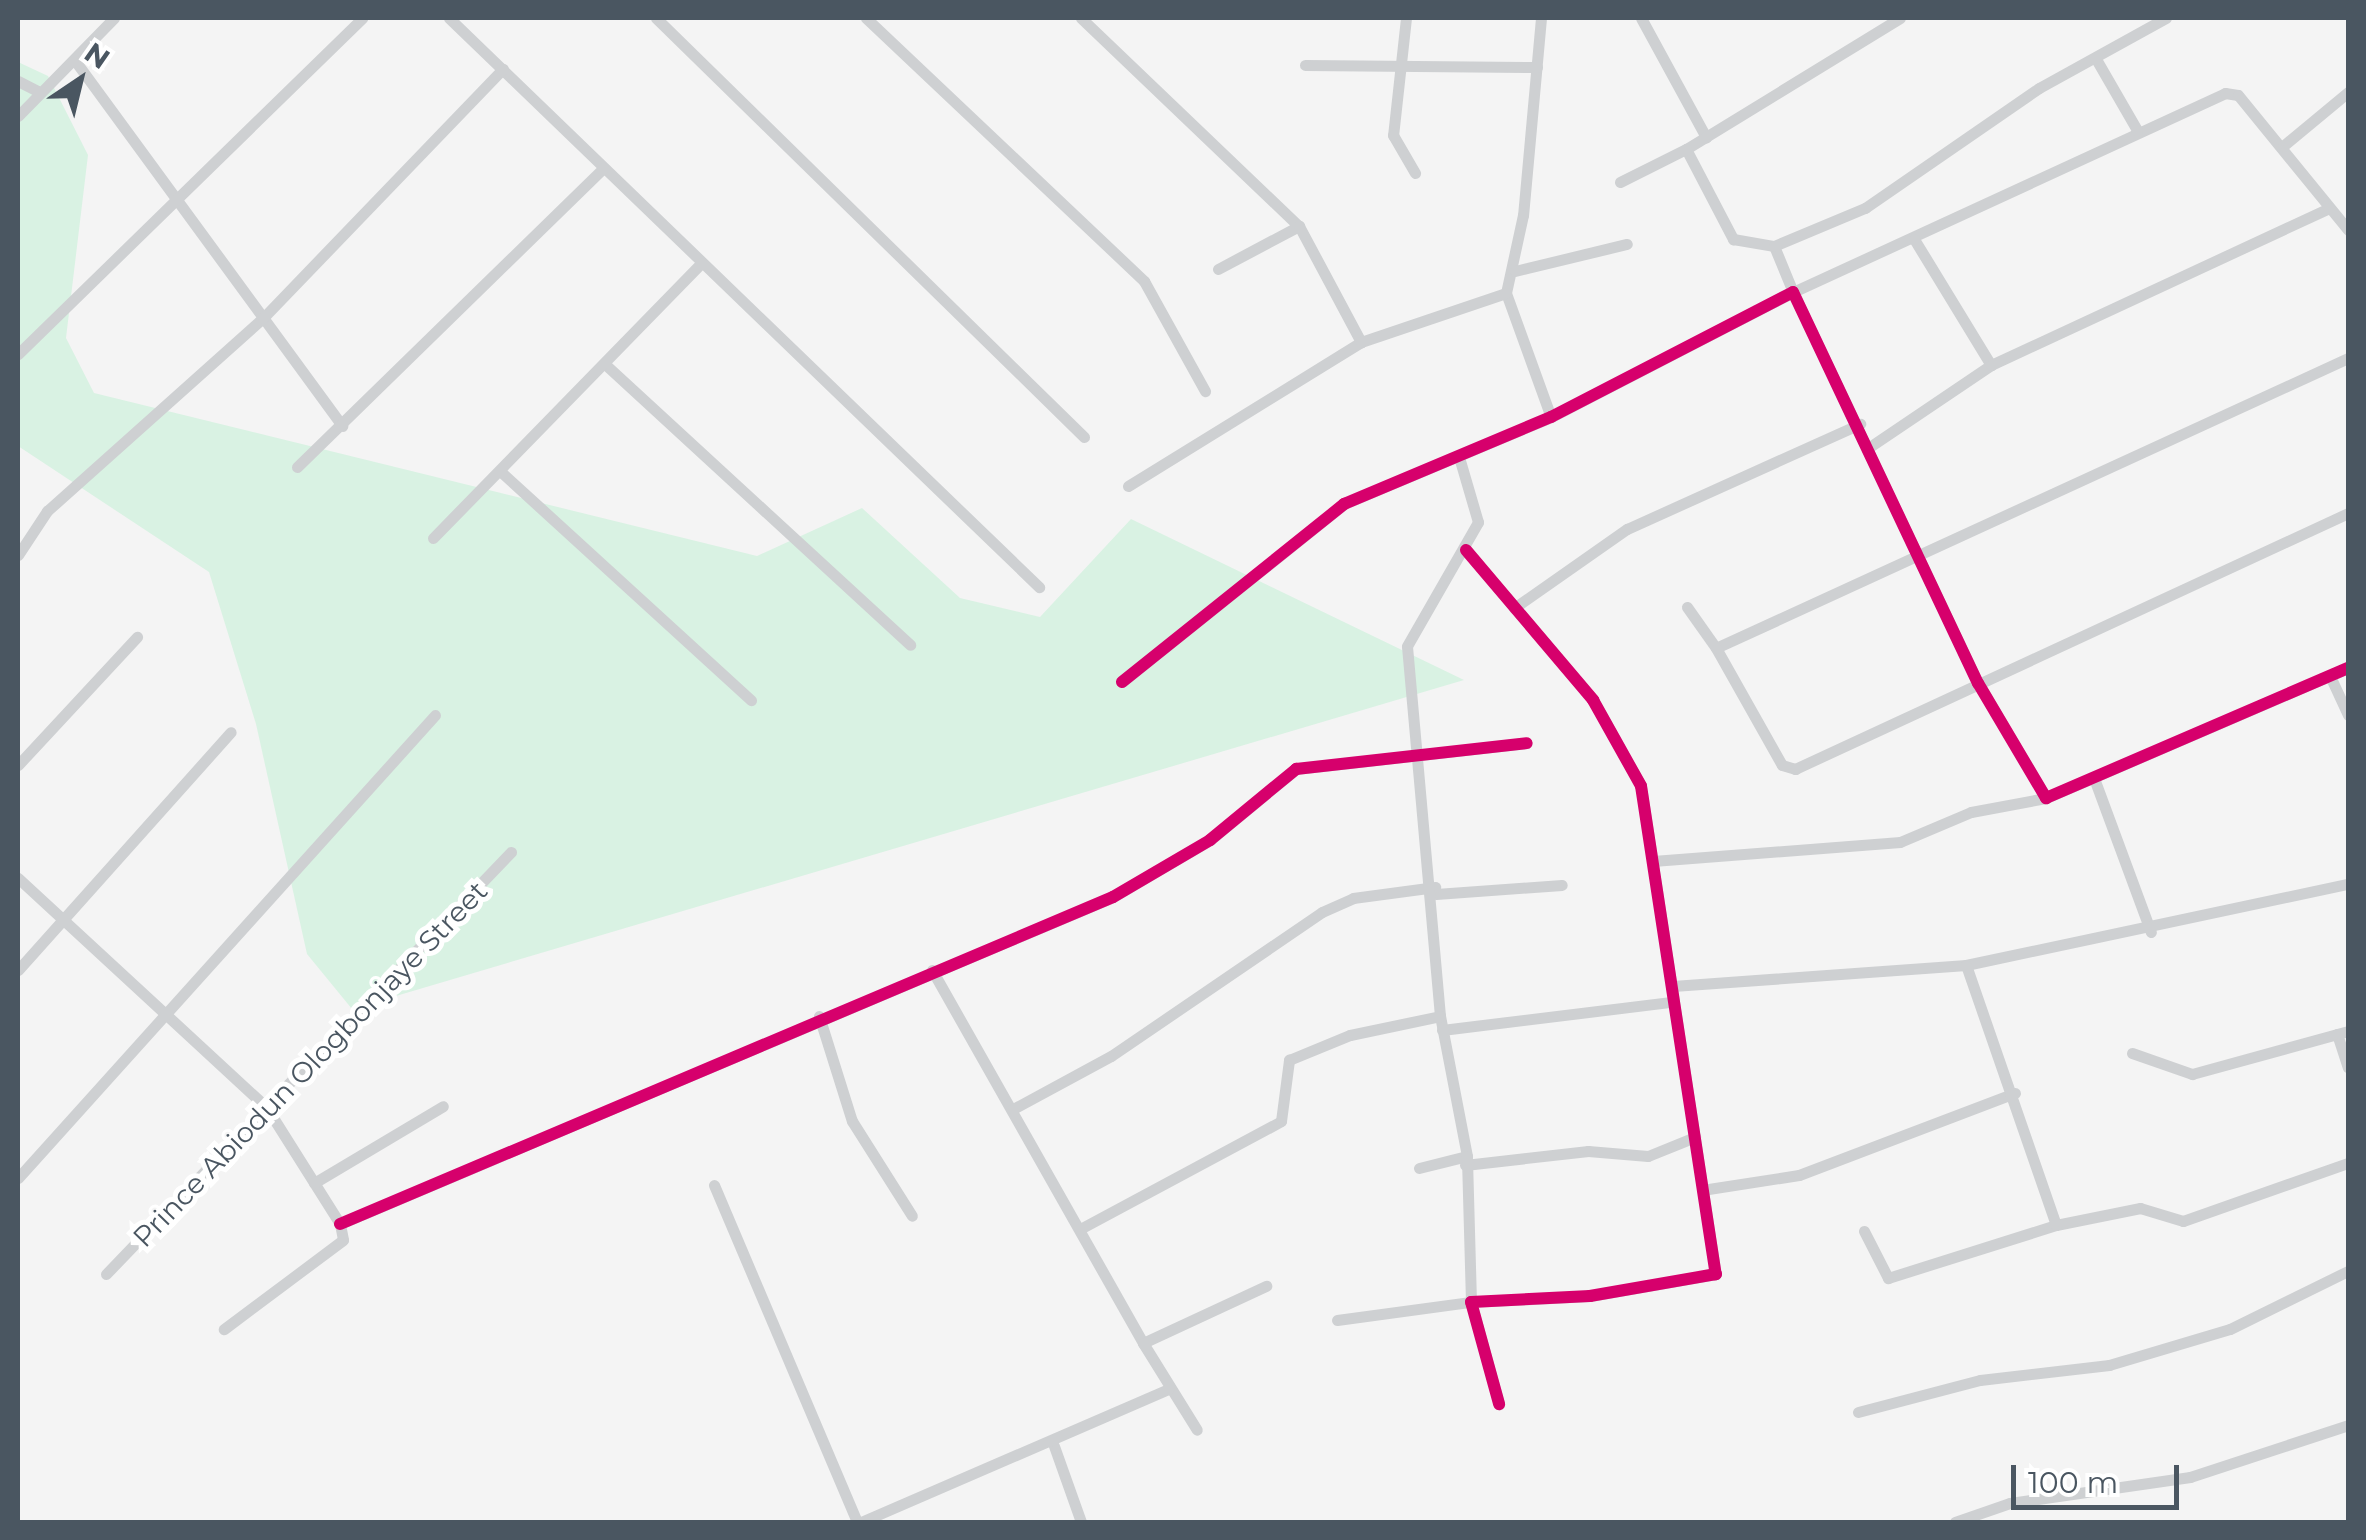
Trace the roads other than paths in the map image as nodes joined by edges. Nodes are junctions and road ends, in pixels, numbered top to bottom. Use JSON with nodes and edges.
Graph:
{"nodes":[{"id":1,"x":114,"y":18,"type":"edge"},
{"id":2,"x":362,"y":18,"type":"edge"},
{"id":3,"x":450,"y":18,"type":"edge"},
{"id":4,"x":656,"y":18,"type":"edge"},
{"id":5,"x":866,"y":18,"type":"edge"},
{"id":6,"x":1081,"y":18,"type":"edge"},
{"id":7,"x":1406,"y":18,"type":"edge"},
{"id":8,"x":1541,"y":18,"type":"edge"},
{"id":9,"x":1641,"y":18,"type":"edge"},
{"id":10,"x":1900,"y":18,"type":"edge"},
{"id":11,"x":2166,"y":18,"type":"edge"},
{"id":12,"x":2096,"y":59,"type":"junction"},
{"id":13,"x":76,"y":62,"type":"junction"},
{"id":14,"x":1305,"y":65,"type":"dead end"},
{"id":15,"x":1538,"y":66,"type":"junction"},
{"id":16,"x":1404,"y":67,"type":"junction"},
{"id":17,"x":503,"y":69,"type":"junction"},
{"id":18,"x":18,"y":82,"type":"edge"},
{"id":19,"x":40,"y":92,"type":"junction"},
{"id":20,"x":2348,"y":92,"type":"edge"},
{"id":21,"x":18,"y":116,"type":"edge"},
{"id":22,"x":2137,"y":130,"type":"junction"},
{"id":23,"x":1706,"y":137,"type":"junction"},
{"id":24,"x":2282,"y":146,"type":"junction"},
{"id":25,"x":1686,"y":149,"type":"junction"},
{"id":26,"x":604,"y":168,"type":"junction"},
{"id":27,"x":1415,"y":173,"type":"dead end"},
{"id":28,"x":1620,"y":182,"type":"dead end"},
{"id":29,"x":173,"y":202,"type":"junction"},
{"id":30,"x":2329,"y":208,"type":"junction"},
{"id":31,"x":1299,"y":226,"type":"junction"},
{"id":32,"x":2348,"y":230,"type":"edge"},
{"id":33,"x":1914,"y":240,"type":"junction"},
{"id":34,"x":1627,"y":244,"type":"dead end"},
{"id":35,"x":1774,"y":246,"type":"junction"},
{"id":36,"x":701,"y":263,"type":"junction"},
{"id":37,"x":1218,"y":269,"type":"dead end"},
{"id":38,"x":1516,"y":271,"type":"junction"},
{"id":39,"x":1794,"y":292,"type":"junction"},
{"id":40,"x":1506,"y":293,"type":"junction"},
{"id":41,"x":262,"y":318,"type":"junction"},
{"id":42,"x":1361,"y":342,"type":"junction"},
{"id":43,"x":18,"y":354,"type":"edge"},
{"id":44,"x":2348,"y":358,"type":"edge"},
{"id":45,"x":607,"y":366,"type":"junction"},
{"id":46,"x":1991,"y":366,"type":"junction"},
{"id":47,"x":1205,"y":391,"type":"dead end"},
{"id":48,"x":1551,"y":417,"type":"junction"},
{"id":49,"x":1860,"y":424,"type":"junction"},
{"id":50,"x":342,"y":426,"type":"junction"},
{"id":51,"x":1084,"y":437,"type":"dead end"},
{"id":52,"x":1872,"y":446,"type":"junction"},
{"id":53,"x":1459,"y":457,"type":"junction"},
{"id":54,"x":297,"y":467,"type":"dead end"},
{"id":55,"x":500,"y":470,"type":"junction"},
{"id":56,"x":1128,"y":486,"type":"dead end"},
{"id":57,"x":2348,"y":513,"type":"edge"},
{"id":58,"x":432,"y":538,"type":"dead end"},
{"id":59,"x":1466,"y":550,"type":"junction"},
{"id":60,"x":18,"y":555,"type":"edge"},
{"id":61,"x":1924,"y":557,"type":"junction"},
{"id":62,"x":1039,"y":587,"type":"dead end"},
{"id":63,"x":1687,"y":607,"type":"dead end"},
{"id":64,"x":1514,"y":608,"type":"junction"},
{"id":65,"x":137,"y":636,"type":"dead end"},
{"id":66,"x":910,"y":646,"type":"dead end"},
{"id":67,"x":1716,"y":648,"type":"junction"},
{"id":68,"x":2348,"y":668,"type":"edge"},
{"id":69,"x":2330,"y":676,"type":"junction"},
{"id":70,"x":1122,"y":682,"type":"dead end"},
{"id":71,"x":1978,"y":684,"type":"junction"},
{"id":72,"x":751,"y":700,"type":"dead end"},
{"id":73,"x":435,"y":715,"type":"dead end"},
{"id":74,"x":2348,"y":715,"type":"edge"},
{"id":75,"x":231,"y":732,"type":"dead end"},
{"id":76,"x":1527,"y":743,"type":"dead end"},
{"id":77,"x":1416,"y":752,"type":"junction"},
{"id":78,"x":18,"y":765,"type":"edge"},
{"id":79,"x":2095,"y":781,"type":"junction"},
{"id":80,"x":2046,"y":798,"type":"junction"},
{"id":81,"x":511,"y":852,"type":"dead end"},
{"id":82,"x":1653,"y":861,"type":"junction"},
{"id":83,"x":18,"y":878,"type":"edge"},
{"id":84,"x":2348,"y":884,"type":"edge"},
{"id":85,"x":1562,"y":885,"type":"dead end"},
{"id":86,"x":1435,"y":890,"type":"junction"},
{"id":87,"x":64,"y":920,"type":"junction"},
{"id":88,"x":2151,"y":932,"type":"junction"},
{"id":89,"x":1966,"y":964,"type":"junction"},
{"id":90,"x":18,"y":970,"type":"edge"},
{"id":91,"x":932,"y":970,"type":"junction"},
{"id":92,"x":1672,"y":986,"type":"junction"},
{"id":93,"x":1671,"y":1002,"type":"junction"},
{"id":94,"x":819,"y":1016,"type":"junction"},
{"id":95,"x":1440,"y":1016,"type":"junction"},
{"id":96,"x":164,"y":1017,"type":"junction"},
{"id":97,"x":1442,"y":1030,"type":"junction"},
{"id":98,"x":2343,"y":1032,"type":"edge"},
{"id":99,"x":2132,"y":1053,"type":"dead end"},
{"id":100,"x":2348,"y":1067,"type":"edge"},
{"id":101,"x":2015,"y":1093,"type":"junction"},
{"id":102,"x":443,"y":1106,"type":"dead end"},
{"id":103,"x":267,"y":1108,"type":"junction"},
{"id":104,"x":1013,"y":1110,"type":"junction"},
{"id":105,"x":1695,"y":1136,"type":"junction"},
{"id":106,"x":1466,"y":1160,"type":"junction"},
{"id":107,"x":2348,"y":1163,"type":"edge"},
{"id":108,"x":1419,"y":1168,"type":"dead end"},
{"id":109,"x":18,"y":1178,"type":"edge"},
{"id":110,"x":314,"y":1183,"type":"junction"},
{"id":111,"x":714,"y":1185,"type":"dead end"},
{"id":112,"x":1702,"y":1190,"type":"junction"},
{"id":113,"x":912,"y":1216,"type":"dead end"},
{"id":114,"x":340,"y":1224,"type":"junction"},
{"id":115,"x":2056,"y":1225,"type":"junction"},
{"id":116,"x":1080,"y":1229,"type":"junction"},
{"id":117,"x":1864,"y":1232,"type":"dead end"},
{"id":118,"x":2348,"y":1271,"type":"edge"},
{"id":119,"x":106,"y":1274,"type":"dead end"},
{"id":120,"x":1266,"y":1286,"type":"dead end"},
{"id":121,"x":1471,"y":1302,"type":"junction"},
{"id":122,"x":1337,"y":1320,"type":"dead end"},
{"id":123,"x":224,"y":1329,"type":"dead end"},
{"id":124,"x":1143,"y":1343,"type":"junction"},
{"id":125,"x":1169,"y":1389,"type":"junction"},
{"id":126,"x":1499,"y":1404,"type":"dead end"},
{"id":127,"x":1858,"y":1412,"type":"dead end"},
{"id":128,"x":2348,"y":1425,"type":"edge"},
{"id":129,"x":1197,"y":1430,"type":"dead end"},
{"id":130,"x":1054,"y":1446,"type":"junction"},
{"id":131,"x":860,"y":1522,"type":"edge"},
{"id":132,"x":1081,"y":1522,"type":"edge"},
{"id":133,"x":1955,"y":1522,"type":"edge"}],
"edges":[{"from":1,"to":13,"type":"street"},
{"from":2,"to":29,"type":"street"},
{"from":3,"to":17,"type":"street"},
{"from":4,"to":51,"type":"street"},
{"from":5,"to":47,"type":"street"},
{"from":6,"to":31,"type":"street"},
{"from":7,"to":16,"type":"street"},
{"from":8,"to":15,"type":"street"},
{"from":9,"to":23,"type":"street"},
{"from":10,"to":23,"type":"street"},
{"from":11,"to":12,"type":"street"},
{"from":12,"to":22,"type":"street"},
{"from":12,"to":35,"type":"street"},
{"from":13,"to":19,"type":"street"},
{"from":13,"to":29,"type":"street"},
{"from":14,"to":16,"type":"street"},
{"from":15,"to":16,"type":"street"},
{"from":15,"to":38,"type":"street"},
{"from":16,"to":27,"type":"street"},
{"from":17,"to":26,"type":"street"},
{"from":17,"to":41,"type":"street"},
{"from":18,"to":19,"type":"street"},
{"from":19,"to":21,"type":"street"},
{"from":20,"to":24,"type":"street"},
{"from":22,"to":24,"type":"street"},
{"from":22,"to":33,"type":"street"},
{"from":23,"to":25,"type":"street"},
{"from":24,"to":30,"type":"street"},
{"from":25,"to":28,"type":"street"},
{"from":25,"to":35,"type":"street"},
{"from":26,"to":36,"type":"street"},
{"from":26,"to":50,"type":"street"},
{"from":29,"to":41,"type":"street"},
{"from":29,"to":43,"type":"street"},
{"from":30,"to":32,"type":"street"},
{"from":30,"to":46,"type":"street"},
{"from":31,"to":37,"type":"street"},
{"from":31,"to":42,"type":"street"},
{"from":33,"to":39,"type":"street"},
{"from":33,"to":46,"type":"street"},
{"from":34,"to":38,"type":"street"},
{"from":35,"to":39,"type":"street"},
{"from":36,"to":45,"type":"street"},
{"from":36,"to":62,"type":"street"},
{"from":38,"to":40,"type":"street"},
{"from":39,"to":48,"type":"street"},
{"from":39,"to":49,"type":"street"},
{"from":40,"to":42,"type":"street"},
{"from":40,"to":48,"type":"street"},
{"from":41,"to":50,"type":"street"},
{"from":41,"to":60,"type":"street"},
{"from":42,"to":56,"type":"street"},
{"from":44,"to":61,"type":"street"},
{"from":45,"to":55,"type":"street"},
{"from":45,"to":66,"type":"street"},
{"from":46,"to":52,"type":"street"},
{"from":48,"to":53,"type":"street"},
{"from":49,"to":52,"type":"street"},
{"from":49,"to":64,"type":"street"},
{"from":50,"to":54,"type":"street"},
{"from":52,"to":61,"type":"street"},
{"from":53,"to":59,"type":"street"},
{"from":53,"to":70,"type":"street"},
{"from":55,"to":58,"type":"street"},
{"from":55,"to":72,"type":"street"},
{"from":57,"to":71,"type":"street"},
{"from":59,"to":64,"type":"street"},
{"from":59,"to":77,"type":"street"},
{"from":61,"to":67,"type":"street"},
{"from":61,"to":71,"type":"street"},
{"from":63,"to":67,"type":"street"},
{"from":64,"to":82,"type":"street"},
{"from":65,"to":78,"type":"street"},
{"from":67,"to":71,"type":"street"},
{"from":68,"to":69,"type":"street"},
{"from":69,"to":74,"type":"street"},
{"from":69,"to":79,"type":"street"},
{"from":71,"to":80,"type":"street"},
{"from":73,"to":96,"type":"street"},
{"from":75,"to":87,"type":"street"},
{"from":76,"to":77,"type":"street"},
{"from":77,"to":86,"type":"street"},
{"from":77,"to":91,"type":"street"},
{"from":79,"to":80,"type":"street"},
{"from":79,"to":88,"type":"street"},
{"from":80,"to":82,"type":"street"},
{"from":81,"to":103,"type":"street","name":"Prince Abiodun Ologbonjaye Street"},
{"from":82,"to":92,"type":"street"},
{"from":83,"to":87,"type":"street"},
{"from":84,"to":88,"type":"street"},
{"from":85,"to":86,"type":"street"},
{"from":86,"to":95,"type":"street"},
{"from":86,"to":104,"type":"street"},
{"from":87,"to":90,"type":"street"},
{"from":87,"to":96,"type":"street"},
{"from":88,"to":89,"type":"street"},
{"from":89,"to":92,"type":"street"},
{"from":89,"to":101,"type":"street"},
{"from":91,"to":94,"type":"street"},
{"from":91,"to":104,"type":"street"},
{"from":92,"to":93,"type":"street"},
{"from":93,"to":97,"type":"street"},
{"from":93,"to":105,"type":"street"},
{"from":94,"to":113,"type":"street"},
{"from":94,"to":114,"type":"street"},
{"from":95,"to":97,"type":"street"},
{"from":95,"to":116,"type":"street"},
{"from":96,"to":103,"type":"street"},
{"from":96,"to":109,"type":"street"},
{"from":97,"to":106,"type":"street"},
{"from":98,"to":99,"type":"street"},
{"from":98,"to":100,"type":"street"},
{"from":101,"to":112,"type":"street"},
{"from":101,"to":115,"type":"street"},
{"from":102,"to":110,"type":"street"},
{"from":103,"to":110,"type":"street"},
{"from":103,"to":119,"type":"street","name":"Prince Abiodun Ologbonjaye Street"},
{"from":104,"to":116,"type":"street"},
{"from":105,"to":106,"type":"street"},
{"from":105,"to":112,"type":"street"},
{"from":106,"to":108,"type":"street"},
{"from":106,"to":121,"type":"street"},
{"from":107,"to":115,"type":"street"},
{"from":110,"to":114,"type":"street"},
{"from":111,"to":131,"type":"street"},
{"from":112,"to":121,"type":"street"},
{"from":114,"to":123,"type":"street"},
{"from":115,"to":117,"type":"street"},
{"from":116,"to":124,"type":"street"},
{"from":118,"to":127,"type":"street"},
{"from":120,"to":124,"type":"street"},
{"from":121,"to":122,"type":"street"},
{"from":121,"to":126,"type":"street"},
{"from":124,"to":125,"type":"street"},
{"from":125,"to":129,"type":"street"},
{"from":125,"to":130,"type":"street"},
{"from":128,"to":133,"type":"street"},
{"from":130,"to":131,"type":"street"},
{"from":130,"to":132,"type":"street"}]}
